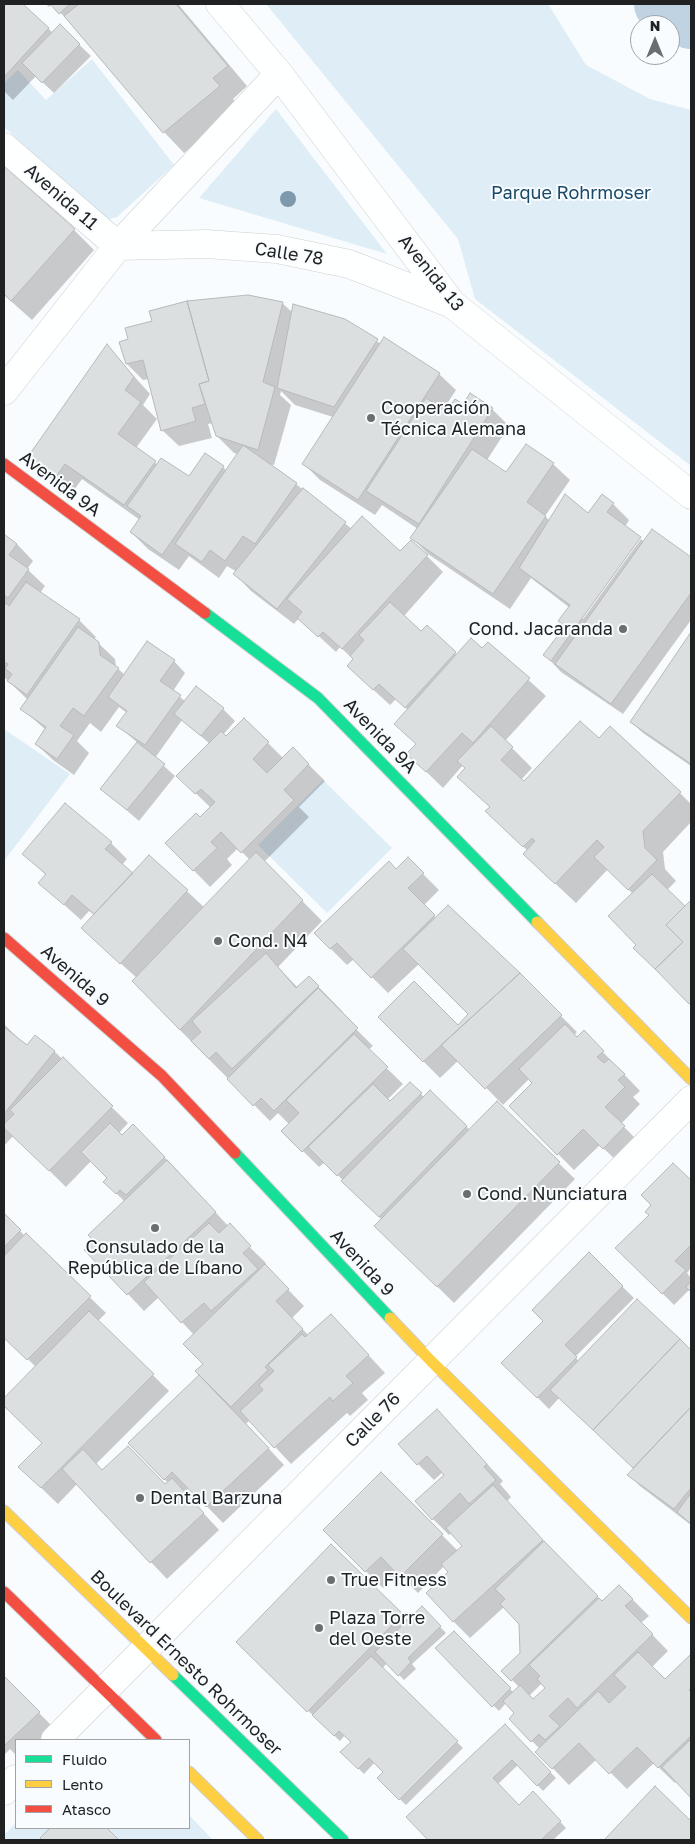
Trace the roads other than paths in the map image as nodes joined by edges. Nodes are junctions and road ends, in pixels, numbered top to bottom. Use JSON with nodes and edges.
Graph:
{"nodes":[{"id":1,"x":220,"y":4,"type":"edge"},
{"id":2,"x":279,"y":74,"type":"junction"},
{"id":3,"x":4,"y":147,"type":"edge"},
{"id":4,"x":118,"y":246,"type":"junction"},
{"id":5,"x":452,"y":304,"type":"junction"},
{"id":6,"x":4,"y":391,"type":"edge"},
{"id":7,"x":4,"y":464,"type":"edge"},
{"id":8,"x":691,"y":495,"type":"edge"},
{"id":9,"x":4,"y":938,"type":"edge"},
{"id":10,"x":691,"y":1079,"type":"edge"},
{"id":11,"x":691,"y":1100,"type":"edge"},
{"id":12,"x":431,"y":1361,"type":"junction"},
{"id":13,"x":4,"y":1511,"type":"edge"},
{"id":14,"x":4,"y":1592,"type":"edge"},
{"id":15,"x":691,"y":1618,"type":"edge"},
{"id":16,"x":146,"y":1648,"type":"junction"},
{"id":17,"x":104,"y":1690,"type":"junction"},
{"id":18,"x":56,"y":1739,"type":"edge"},
{"id":19,"x":155,"y":1739,"type":"edge"},
{"id":20,"x":190,"y":1773,"type":"edge"},
{"id":21,"x":15,"y":1780,"type":"edge"},
{"id":22,"x":4,"y":1792,"type":"edge"},
{"id":23,"x":258,"y":1840,"type":"edge"},
{"id":24,"x":343,"y":1840,"type":"edge"}],
"edges":[{"from":1,"to":2,"type":"street","name":"Avenida 13"},
{"from":2,"to":4,"type":"street"},
{"from":2,"to":5,"type":"street","name":"Avenida 13"},
{"from":3,"to":4,"type":"street","name":"Avenida 11"},
{"from":4,"to":5,"type":"street","name":"Calle 78"},
{"from":4,"to":6,"type":"street"},
{"from":5,"to":8,"type":"street","name":"Avenida 13"},
{"from":7,"to":10,"type":"street","name":"Avenida 9A"},
{"from":9,"to":12,"type":"street","name":"Avenida 9"},
{"from":11,"to":12,"type":"street","name":"Calle 76"},
{"from":12,"to":15,"type":"street","name":"Avenida 9"},
{"from":12,"to":16,"type":"street","name":"Calle 76"},
{"from":13,"to":16,"type":"street","name":"Boulevard Ernesto Rohrmoser"},
{"from":14,"to":17,"type":"street"},
{"from":16,"to":17,"type":"street","name":"Calle 76"},
{"from":16,"to":24,"type":"street","name":"Boulevard Ernesto Rohrmoser"},
{"from":17,"to":18,"type":"street","name":"Calle 76"},
{"from":17,"to":19,"type":"street"},
{"from":20,"to":23,"type":"street"},
{"from":21,"to":22,"type":"street"}]}
